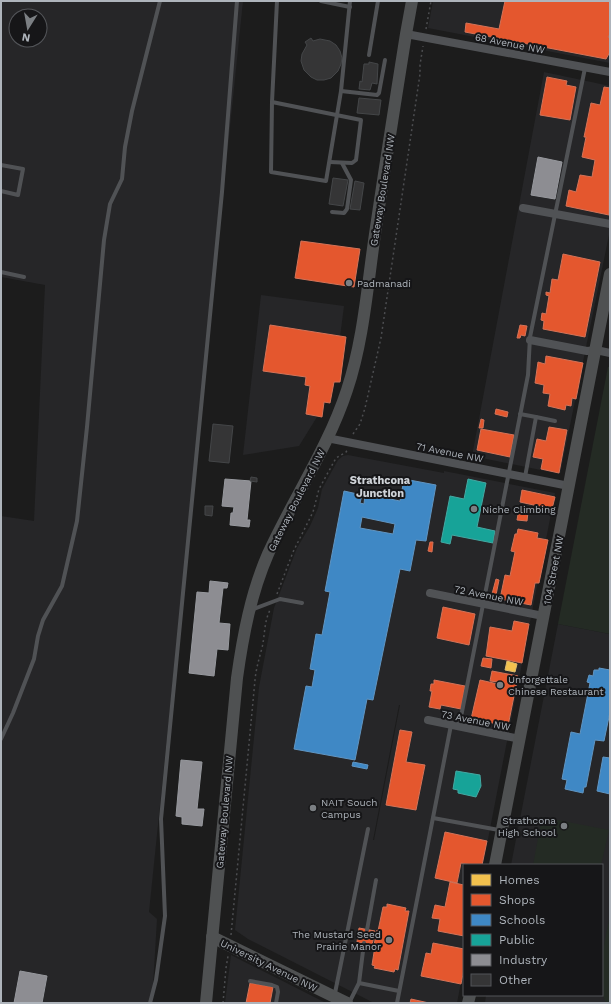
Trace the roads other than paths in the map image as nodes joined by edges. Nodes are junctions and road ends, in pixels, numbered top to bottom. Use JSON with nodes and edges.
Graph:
{"nodes":[{"id":1,"x":160,"y":1,"type":"edge"},
{"id":2,"x":237,"y":1,"type":"edge"},
{"id":3,"x":277,"y":1,"type":"edge"},
{"id":4,"x":320,"y":1,"type":"edge"},
{"id":5,"x":350,"y":1,"type":"edge"},
{"id":6,"x":378,"y":1,"type":"edge"},
{"id":7,"x":412,"y":1,"type":"edge"},
{"id":8,"x":350,"y":7,"type":"junction"},
{"id":9,"x":406,"y":34,"type":"junction"},
{"id":10,"x":369,"y":55,"type":"dead end"},
{"id":11,"x":385,"y":60,"type":"dead end"},
{"id":12,"x":585,"y":68,"type":"junction"},
{"id":13,"x":610,"y":72,"type":"edge"},
{"id":14,"x":341,"y":91,"type":"junction"},
{"id":15,"x":272,"y":102,"type":"junction"},
{"id":16,"x":338,"y":115,"type":"junction"},
{"id":17,"x":330,"y":162,"type":"junction"},
{"id":18,"x":342,"y":163,"type":"junction"},
{"id":19,"x":1,"y":165,"type":"edge"},
{"id":20,"x":1,"y":191,"type":"edge"},
{"id":21,"x":523,"y":208,"type":"dead end"},
{"id":22,"x":332,"y":212,"type":"dead end"},
{"id":23,"x":556,"y":214,"type":"junction"},
{"id":24,"x":610,"y":224,"type":"edge"},
{"id":25,"x":1,"y":272,"type":"edge"},
{"id":26,"x":610,"y":276,"type":"edge"},
{"id":27,"x":24,"y":277,"type":"dead end"},
{"id":28,"x":606,"y":315,"type":"edge"},
{"id":29,"x":530,"y":340,"type":"junction"},
{"id":30,"x":596,"y":350,"type":"junction"},
{"id":31,"x":610,"y":353,"type":"edge"},
{"id":32,"x":520,"y":414,"type":"junction"},
{"id":33,"x":536,"y":417,"type":"junction"},
{"id":34,"x":555,"y":421,"type":"dead end"},
{"id":35,"x":328,"y":438,"type":"junction"},
{"id":36,"x":508,"y":474,"type":"junction"},
{"id":37,"x":525,"y":477,"type":"junction"},
{"id":38,"x":569,"y":486,"type":"junction"},
{"id":39,"x":430,"y":593,"type":"dead end"},
{"id":40,"x":302,"y":603,"type":"dead end"},
{"id":41,"x":483,"y":604,"type":"junction"},
{"id":42,"x":249,"y":611,"type":"junction"},
{"id":43,"x":544,"y":616,"type":"junction"},
{"id":44,"x":428,"y":720,"type":"dead end"},
{"id":45,"x":455,"y":726,"type":"junction"},
{"id":46,"x":520,"y":739,"type":"junction"},
{"id":47,"x":1,"y":740,"type":"edge"},
{"id":48,"x":433,"y":818,"type":"junction"},
{"id":49,"x":368,"y":829,"type":"dead end"},
{"id":50,"x":502,"y":830,"type":"junction"},
{"id":51,"x":495,"y":864,"type":"edge"},
{"id":52,"x":376,"y":880,"type":"dead end"},
{"id":53,"x":367,"y":930,"type":"dead end"},
{"id":54,"x":212,"y":937,"type":"junction"},
{"id":55,"x":364,"y":943,"type":"dead end"},
{"id":56,"x":250,"y":981,"type":"dead end"},
{"id":57,"x":359,"y":983,"type":"junction"},
{"id":58,"x":399,"y":991,"type":"junction"},
{"id":59,"x":334,"y":1000,"type":"edge"},
{"id":60,"x":150,"y":1003,"type":"edge"},
{"id":61,"x":206,"y":1003,"type":"edge"},
{"id":62,"x":276,"y":1003,"type":"edge"},
{"id":63,"x":348,"y":1003,"type":"edge"},
{"id":64,"x":397,"y":1003,"type":"edge"}],
"edges":[{"from":1,"to":47,"type":"lane"},
{"from":2,"to":60,"type":"lane"},
{"from":3,"to":15,"type":"lane"},
{"from":4,"to":8,"type":"lane"},
{"from":5,"to":8,"type":"lane"},
{"from":6,"to":10,"type":"lane"},
{"from":7,"to":9,"type":"main road","name":"Gateway Boulevard NW"},
{"from":8,"to":14,"type":"lane"},
{"from":9,"to":12,"type":"street","name":"68 Avenue NW"},
{"from":9,"to":35,"type":"main road","name":"Gateway Boulevard NW"},
{"from":11,"to":14,"type":"lane"},
{"from":12,"to":13,"type":"street","name":"68 Avenue NW"},
{"from":12,"to":23,"type":"lane"},
{"from":14,"to":16,"type":"lane"},
{"from":15,"to":16,"type":"lane"},
{"from":15,"to":17,"type":"lane"},
{"from":16,"to":17,"type":"lane"},
{"from":16,"to":18,"type":"lane"},
{"from":17,"to":18,"type":"lane"},
{"from":18,"to":22,"type":"lane"},
{"from":19,"to":20,"type":"lane"},
{"from":21,"to":23,"type":"street"},
{"from":23,"to":24,"type":"street"},
{"from":23,"to":29,"type":"lane"},
{"from":25,"to":27,"type":"lane"},
{"from":26,"to":28,"type":"main road","name":"104 Street NW"},
{"from":28,"to":30,"type":"main road","name":"104 Street NW"},
{"from":29,"to":30,"type":"street"},
{"from":29,"to":32,"type":"lane"},
{"from":30,"to":31,"type":"street"},
{"from":30,"to":38,"type":"main road","name":"104 Street NW"},
{"from":32,"to":33,"type":"lane"},
{"from":32,"to":36,"type":"lane"},
{"from":33,"to":34,"type":"lane"},
{"from":33,"to":37,"type":"lane"},
{"from":35,"to":36,"type":"street","name":"71 Avenue NW"},
{"from":35,"to":42,"type":"main road","name":"Gateway Boulevard NW"},
{"from":36,"to":37,"type":"street","name":"71 Avenue NW"},
{"from":36,"to":41,"type":"lane"},
{"from":37,"to":38,"type":"street","name":"71 Avenue NW"},
{"from":38,"to":43,"type":"main road","name":"104 Street NW"},
{"from":39,"to":41,"type":"street","name":"72 Avenue NW"},
{"from":40,"to":42,"type":"lane"},
{"from":41,"to":43,"type":"street","name":"72 Avenue NW"},
{"from":41,"to":45,"type":"lane"},
{"from":42,"to":54,"type":"main road","name":"Gateway Boulevard NW"},
{"from":43,"to":46,"type":"main road","name":"104 Street NW"},
{"from":44,"to":45,"type":"street","name":"73 Avenue NW"},
{"from":45,"to":46,"type":"street","name":"73 Avenue NW"},
{"from":45,"to":48,"type":"lane"},
{"from":46,"to":50,"type":"main road","name":"104 Street NW"},
{"from":48,"to":50,"type":"lane"},
{"from":48,"to":58,"type":"lane"},
{"from":49,"to":59,"type":"lane"},
{"from":50,"to":51,"type":"main road","name":"104 Street NW"},
{"from":52,"to":53,"type":"lane"},
{"from":54,"to":59,"type":"main road","name":"University Avenue NW"},
{"from":54,"to":61,"type":"main road","name":"Gateway Boulevard NW"},
{"from":55,"to":57,"type":"lane"},
{"from":56,"to":62,"type":"lane"},
{"from":57,"to":58,"type":"lane"},
{"from":57,"to":63,"type":"lane"},
{"from":58,"to":64,"type":"lane"},
{"from":59,"to":63,"type":"main road","name":"University Avenue NW"}]}
